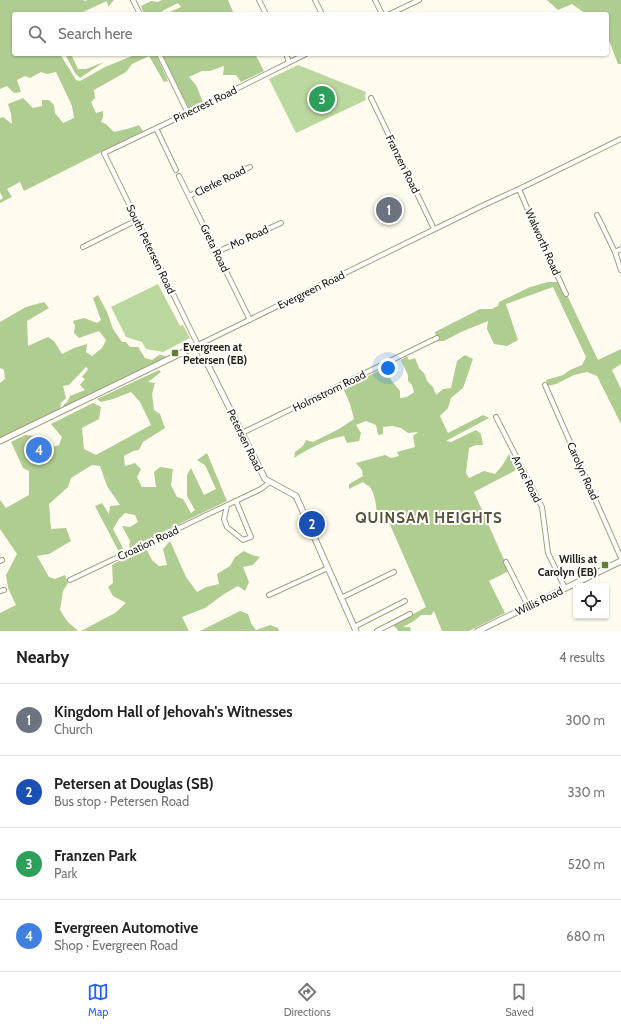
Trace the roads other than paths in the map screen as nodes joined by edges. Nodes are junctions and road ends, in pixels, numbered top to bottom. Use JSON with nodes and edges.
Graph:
{"nodes":[{"id":1,"x":133,"y":0,"type":"edge"},
{"id":2,"x":259,"y":0,"type":"edge"},
{"id":3,"x":315,"y":0,"type":"edge"},
{"id":4,"x":375,"y":0,"type":"edge"},
{"id":5,"x":419,"y":0,"type":"edge"},
{"id":6,"x":139,"y":12,"type":"edge"},
{"id":7,"x":265,"y":12,"type":"edge"},
{"id":8,"x":321,"y":12,"type":"edge"},
{"id":9,"x":381,"y":12,"type":"edge"},
{"id":10,"x":394,"y":12,"type":"edge"},
{"id":11,"x":160,"y":56,"type":"edge"},
{"id":12,"x":287,"y":56,"type":"edge"},
{"id":13,"x":302,"y":56,"type":"edge"},
{"id":14,"x":290,"y":62,"type":"junction"},
{"id":15,"x":371,"y":98,"type":"dead end"},
{"id":16,"x":188,"y":113,"type":"junction"},
{"id":17,"x":156,"y":128,"type":"junction"},
{"id":18,"x":621,"y":139,"type":"edge"},
{"id":19,"x":104,"y":153,"type":"joint"},
{"id":20,"x":250,"y":167,"type":"dead end"},
{"id":21,"x":176,"y":170,"type":"dead end"},
{"id":22,"x":179,"y":176,"type":"dead end"},
{"id":23,"x":519,"y":189,"type":"junction"},
{"id":24,"x":189,"y":196,"type":"junction"},
{"id":25,"x":597,"y":215,"type":"dead end"},
{"id":26,"x":137,"y":220,"type":"junction"},
{"id":27,"x":280,"y":223,"type":"dead end"},
{"id":28,"x":434,"y":229,"type":"junction"},
{"id":29,"x":83,"y":247,"type":"dead end"},
{"id":30,"x":621,"y":249,"type":"edge"},
{"id":31,"x":217,"y":252,"type":"junction"},
{"id":32,"x":615,"y":252,"type":"junction"},
{"id":33,"x":621,"y":270,"type":"edge"},
{"id":34,"x":566,"y":294,"type":"dead end"},
{"id":35,"x":250,"y":320,"type":"junction"},
{"id":36,"x":437,"y":338,"type":"dead end"},
{"id":37,"x":198,"y":345,"type":"junction"},
{"id":38,"x":545,"y":385,"type":"dead end"},
{"id":39,"x":496,"y":417,"type":"dead end"},
{"id":40,"x":242,"y":433,"type":"junction"},
{"id":41,"x":0,"y":441,"type":"edge"},
{"id":42,"x":270,"y":482,"type":"junction"},
{"id":43,"x":236,"y":501,"type":"junction"},
{"id":44,"x":227,"y":506,"type":"junction"},
{"id":45,"x":621,"y":560,"type":"edge"},
{"id":46,"x":506,"y":562,"type":"dead end"},
{"id":47,"x":328,"y":568,"type":"junction"},
{"id":48,"x":394,"y":572,"type":"dead end"},
{"id":49,"x":70,"y":580,"type":"dead end"},
{"id":50,"x":565,"y":588,"type":"junction"},
{"id":51,"x":268,"y":596,"type":"dead end"},
{"id":52,"x":341,"y":598,"type":"junction"},
{"id":53,"x":405,"y":601,"type":"dead end"},
{"id":54,"x":528,"y":606,"type":"junction"},
{"id":55,"x":410,"y":614,"type":"dead end"},
{"id":56,"x":355,"y":629,"type":"edge"},
{"id":57,"x":377,"y":631,"type":"edge"},
{"id":58,"x":478,"y":631,"type":"edge"}],
"edges":[{"from":1,"to":6,"type":"street"},
{"from":2,"to":7,"type":"street"},
{"from":3,"to":8,"type":"street"},
{"from":4,"to":9,"type":"street"},
{"from":5,"to":10,"type":"street"},
{"from":11,"to":16,"type":"street"},
{"from":12,"to":14,"type":"street"},
{"from":13,"to":14,"type":"street","name":"Pinecrest Road"},
{"from":14,"to":16,"type":"street","name":"Pinecrest Road"},
{"from":15,"to":28,"type":"street","name":"Franzen Road"},
{"from":16,"to":17,"type":"street","name":"Pinecrest Road"},
{"from":17,"to":19,"type":"street","name":"Pinecrest Road"},
{"from":17,"to":21,"type":"street"},
{"from":18,"to":23,"type":"street","name":"Evergreen Road"},
{"from":19,"to":26,"type":"street","name":"South Petersen Road"},
{"from":20,"to":24,"type":"street","name":"Clerke Road"},
{"from":22,"to":24,"type":"street","name":"Greta Road"},
{"from":23,"to":28,"type":"street","name":"Evergreen Road"},
{"from":23,"to":34,"type":"street","name":"Walworth Road"},
{"from":24,"to":31,"type":"street","name":"Greta Road"},
{"from":25,"to":32,"type":"street"},
{"from":26,"to":29,"type":"street"},
{"from":26,"to":37,"type":"street","name":"South Petersen Road"},
{"from":27,"to":31,"type":"street","name":"Mo Road"},
{"from":28,"to":35,"type":"street","name":"Evergreen Road"},
{"from":30,"to":32,"type":"street"},
{"from":31,"to":35,"type":"street","name":"Greta Road"},
{"from":32,"to":33,"type":"street"},
{"from":35,"to":37,"type":"street","name":"Evergreen Road"},
{"from":36,"to":40,"type":"street","name":"Holmstrom Road"},
{"from":37,"to":40,"type":"street","name":"Petersen Road"},
{"from":37,"to":41,"type":"street","name":"Evergreen Road"},
{"from":38,"to":45,"type":"street","name":"Carolyn Road"},
{"from":39,"to":50,"type":"street","name":"Anne Road"},
{"from":40,"to":42,"type":"street","name":"Petersen Road"},
{"from":42,"to":43,"type":"street","name":"Croation Road"},
{"from":42,"to":47,"type":"street","name":"Petersen Road"},
{"from":43,"to":44,"type":"street","name":"Croation Road"},
{"from":43,"to":44,"type":"street"},
{"from":44,"to":49,"type":"street","name":"Croation Road"},
{"from":45,"to":50,"type":"street","name":"Willis Road"},
{"from":46,"to":54,"type":"street"},
{"from":47,"to":51,"type":"street"},
{"from":47,"to":52,"type":"street","name":"Petersen Road"},
{"from":48,"to":52,"type":"street"},
{"from":50,"to":54,"type":"street","name":"Willis Road"},
{"from":52,"to":56,"type":"street","name":"Petersen Road"},
{"from":53,"to":56,"type":"street"},
{"from":54,"to":58,"type":"street","name":"Willis Road"},
{"from":55,"to":57,"type":"street"}]}
